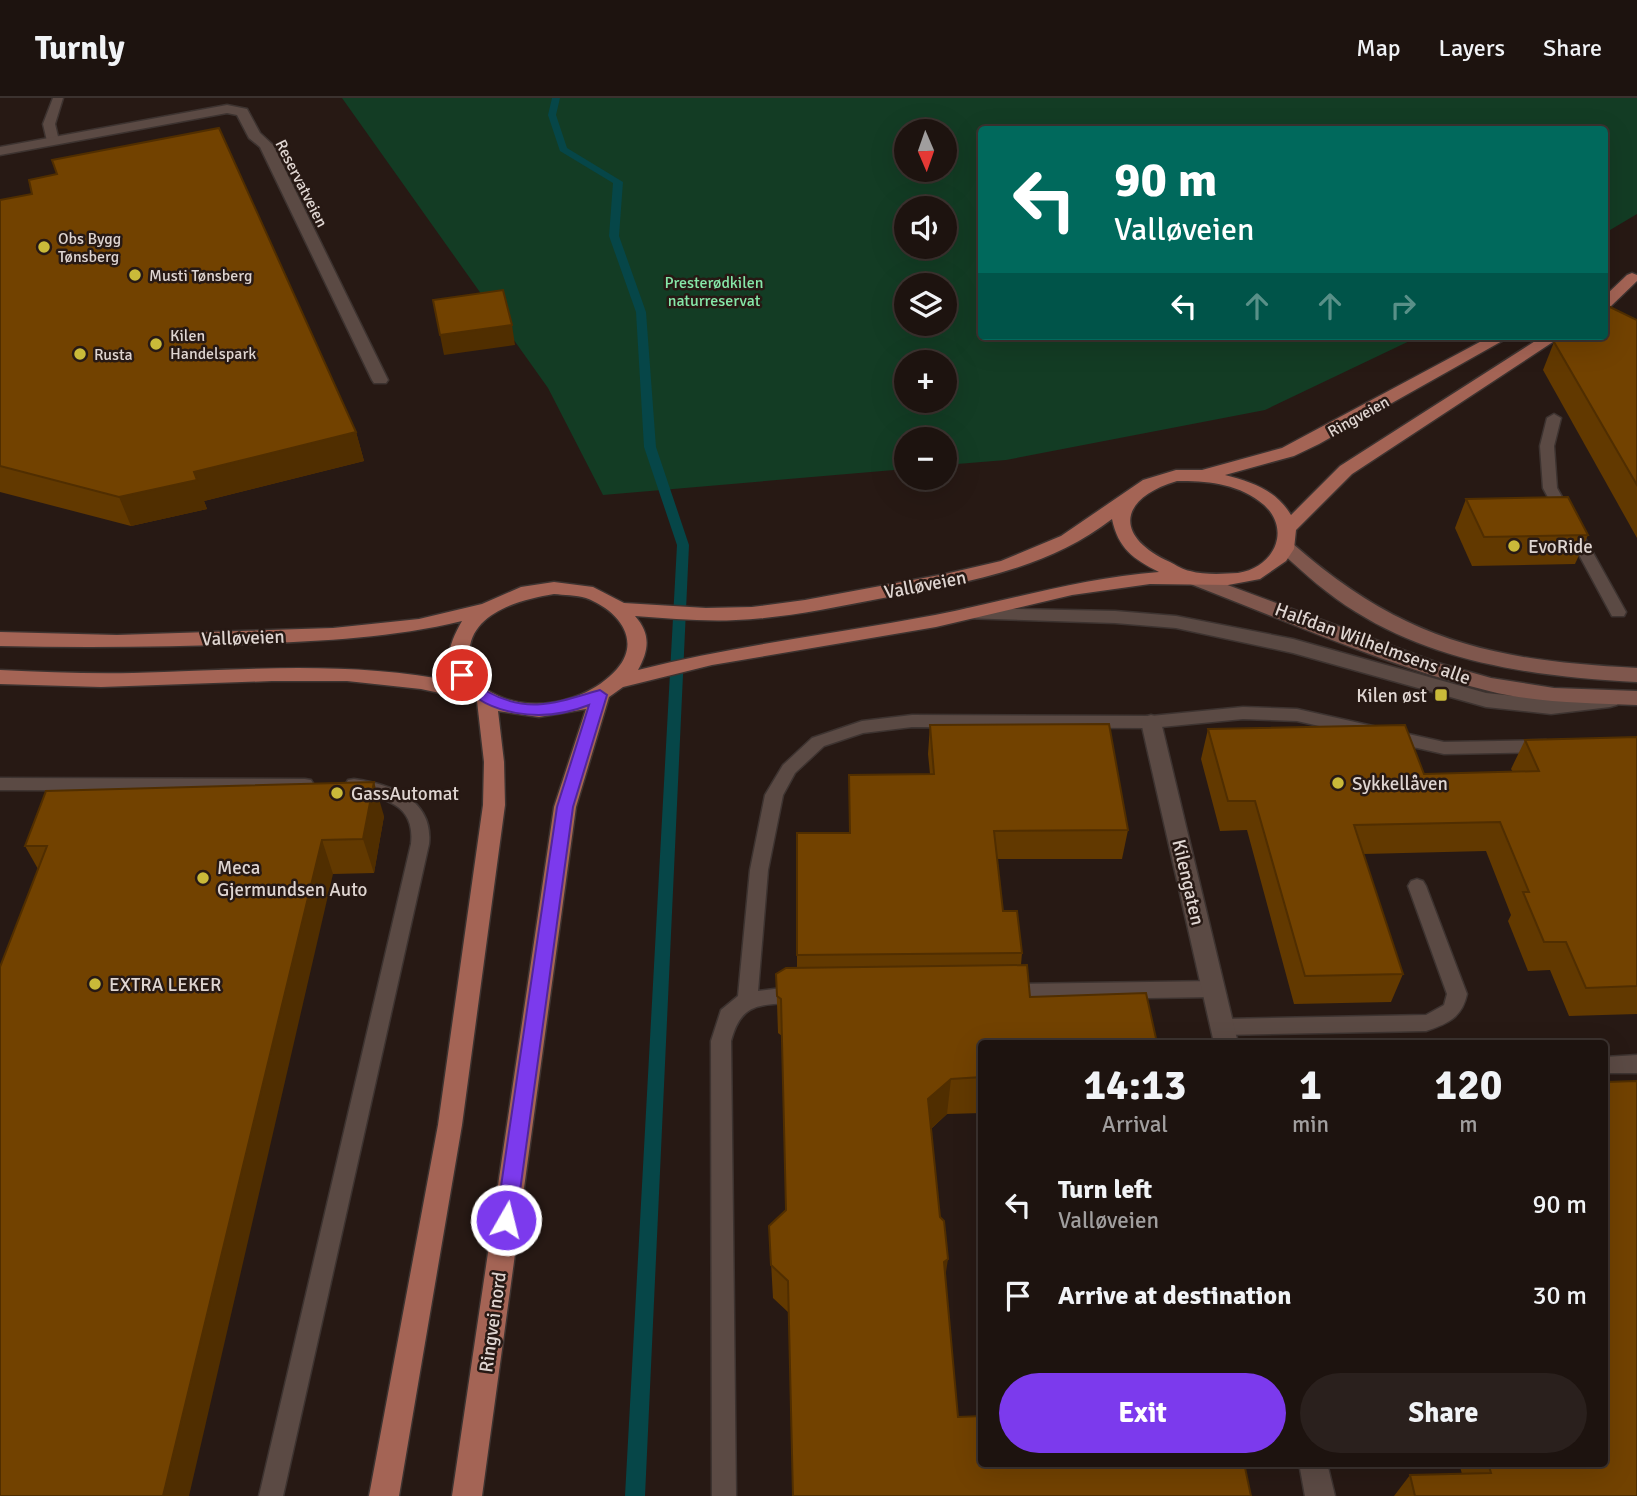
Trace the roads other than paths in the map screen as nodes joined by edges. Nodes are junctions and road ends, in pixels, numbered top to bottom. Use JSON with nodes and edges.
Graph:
{"nodes":[{"id":1,"x":58,"y":98,"type":"edge"},
{"id":2,"x":53,"y":141,"type":"junction"},
{"id":3,"x":0,"y":151,"type":"edge"},
{"id":4,"x":1634,"y":277,"type":"edge"},
{"id":5,"x":1608,"y":284,"type":"edge"},
{"id":6,"x":1608,"y":301,"type":"edge"},
{"id":7,"x":1496,"y":340,"type":"edge"},
{"id":8,"x":1548,"y":340,"type":"edge"},
{"id":9,"x":380,"y":380,"type":"dead end"},
{"id":10,"x":1554,"y":418,"type":"dead end"},
{"id":11,"x":1204,"y":475,"type":"junction"},
{"id":12,"x":1125,"y":500,"type":"junction"},
{"id":13,"x":1289,"y":527,"type":"junction"},
{"id":14,"x":1287,"y":548,"type":"junction"},
{"id":15,"x":1191,"y":578,"type":"junction"},
{"id":16,"x":623,"y":609,"type":"junction"},
{"id":17,"x":484,"y":610,"type":"junction"},
{"id":18,"x":1618,"y":612,"type":"dead end"},
{"id":19,"x":968,"y":614,"type":"junction"},
{"id":20,"x":0,"y":639,"type":"edge"},
{"id":21,"x":1637,"y":675,"type":"edge"},
{"id":22,"x":0,"y":677,"type":"edge"},
{"id":23,"x":620,"y":681,"type":"junction"},
{"id":24,"x":600,"y":695,"type":"junction"},
{"id":25,"x":483,"y":696,"type":"junction"},
{"id":26,"x":1631,"y":698,"type":"edge"},
{"id":27,"x":1151,"y":722,"type":"junction"},
{"id":28,"x":1568,"y":746,"type":"edge"},
{"id":29,"x":0,"y":784,"type":"edge"},
{"id":30,"x":1418,"y":886,"type":"dead end"},
{"id":31,"x":1214,"y":989,"type":"junction"},
{"id":32,"x":993,"y":992,"type":"edge"},
{"id":33,"x":813,"y":994,"type":"edge"},
{"id":34,"x":747,"y":1000,"type":"junction"},
{"id":35,"x":1225,"y":1035,"type":"edge"},
{"id":36,"x":1637,"y":1064,"type":"edge"},
{"id":37,"x":1608,"y":1065,"type":"edge"},
{"id":38,"x":1314,"y":1467,"type":"edge"},
{"id":39,"x":271,"y":1496,"type":"edge"},
{"id":40,"x":384,"y":1496,"type":"edge"},
{"id":41,"x":467,"y":1496,"type":"edge"},
{"id":42,"x":724,"y":1496,"type":"edge"},
{"id":43,"x":1320,"y":1496,"type":"edge"}],
"edges":[{"from":1,"to":2,"type":"lane"},
{"from":2,"to":3,"type":"street","name":"Reservatveien"},
{"from":2,"to":9,"type":"street","name":"Reservatveien"},
{"from":4,"to":5,"type":"main road"},
{"from":4,"to":6,"type":"main road"},
{"from":7,"to":11,"type":"main road","name":"Ringveien"},
{"from":8,"to":13,"type":"main road","name":"Ringveien"},
{"from":10,"to":18,"type":"lane"},
{"from":11,"to":12,"type":"main road","name":"Ringveien"},
{"from":11,"to":13,"type":"main road","name":"Ringveien"},
{"from":12,"to":15,"type":"main road"},
{"from":12,"to":16,"type":"main road","name":"Valløveien"},
{"from":13,"to":14,"type":"main road"},
{"from":14,"to":15,"type":"main road"},
{"from":14,"to":21,"type":"main road","name":"Halfdan Wilhelmsens alle"},
{"from":15,"to":19,"type":"main road","name":"Valløveien"},
{"from":15,"to":26,"type":"main road","name":"Halfdan Wilhelmsens alle"},
{"from":16,"to":17,"type":"main road","name":"Valløveien"},
{"from":16,"to":23,"type":"main road","name":"Valløveien"},
{"from":17,"to":20,"type":"main road","name":"Valløveien"},
{"from":17,"to":25,"type":"main road","name":"Valløveien"},
{"from":19,"to":23,"type":"main road","name":"Valløveien"},
{"from":19,"to":26,"type":"street"},
{"from":22,"to":25,"type":"main road","name":"Valløveien"},
{"from":23,"to":24,"type":"main road","name":"Valløveien"},
{"from":24,"to":25,"type":"main road","name":"Valløveien"},
{"from":24,"to":41,"type":"main road","name":"Ringvei nord"},
{"from":25,"to":40,"type":"main road"},
{"from":27,"to":28,"type":"lane"},
{"from":27,"to":31,"type":"street","name":"Kilengaten"},
{"from":27,"to":34,"type":"lane"},
{"from":29,"to":39,"type":"lane"},
{"from":30,"to":35,"type":"lane"},
{"from":31,"to":32,"type":"lane"},
{"from":31,"to":35,"type":"street","name":"Kilengaten"},
{"from":33,"to":34,"type":"lane"},
{"from":34,"to":42,"type":"lane"},
{"from":36,"to":37,"type":"lane"},
{"from":38,"to":43,"type":"street"}]}
